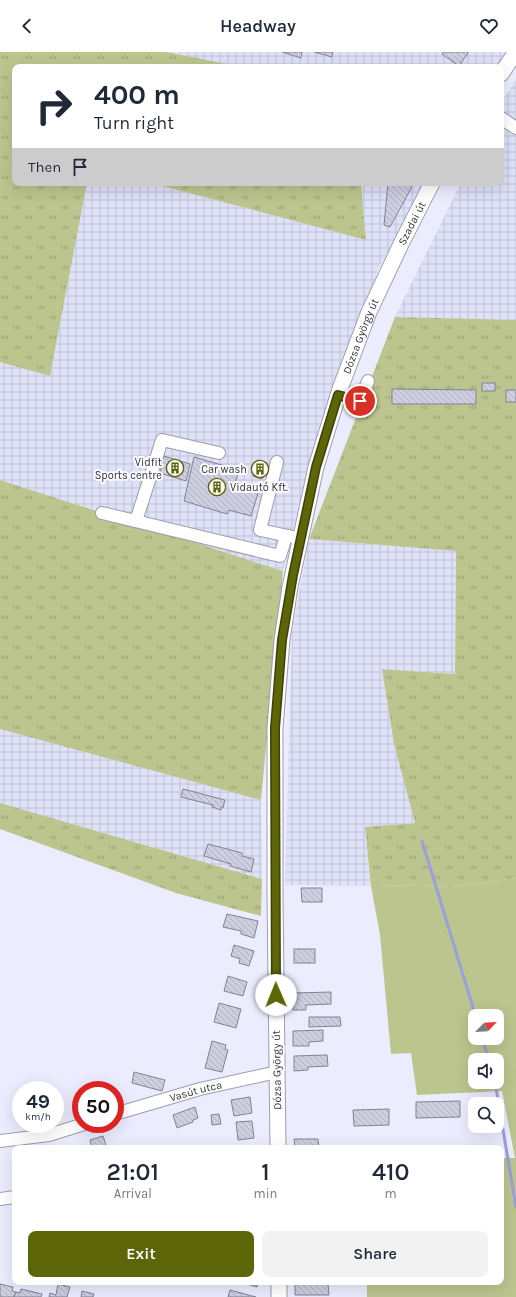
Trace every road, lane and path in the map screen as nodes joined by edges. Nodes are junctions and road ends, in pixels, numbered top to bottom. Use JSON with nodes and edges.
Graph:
{"nodes":[{"id":1,"x":516,"y":52,"type":"edge"},
{"id":2,"x":504,"y":70,"type":"edge"},
{"id":3,"x":504,"y":120,"type":"edge"},
{"id":4,"x":516,"y":128,"type":"edge"},
{"id":5,"x":430,"y":186,"type":"edge"},
{"id":6,"x":391,"y":264,"type":"joint"},
{"id":7,"x":368,"y":381,"type":"dead end"},
{"id":8,"x":338,"y":395,"type":"junction"},
{"id":9,"x":219,"y":454,"type":"dead end"},
{"id":10,"x":277,"y":462,"type":"dead end"},
{"id":11,"x":102,"y":513,"type":"dead end"},
{"id":12,"x":136,"y":521,"type":"junction"},
{"id":13,"x":293,"y":538,"type":"junction"},
{"id":14,"x":277,"y":1072,"type":"junction"},
{"id":15,"x":124,"y":1111,"type":"edge"},
{"id":16,"x":72,"y":1128,"type":"edge"},
{"id":17,"x":0,"y":1141,"type":"edge"},
{"id":18,"x":278,"y":1145,"type":"edge"},
{"id":19,"x":12,"y":1197,"type":"edge"},
{"id":20,"x":0,"y":1199,"type":"edge"},
{"id":21,"x":279,"y":1285,"type":"edge"},
{"id":22,"x":279,"y":1297,"type":"edge"}],
"edges":[{"from":1,"to":2,"type":"main road"},
{"from":3,"to":4,"type":"street"},
{"from":5,"to":6,"type":"main road","name":"Szadai út"},
{"from":6,"to":8,"type":"main road","name":"Dózsa György út"},
{"from":7,"to":8,"type":"street"},
{"from":8,"to":13,"type":"main road","name":"Dózsa György út"},
{"from":9,"to":12,"type":"street"},
{"from":10,"to":13,"type":"street"},
{"from":11,"to":12,"type":"street"},
{"from":12,"to":13,"type":"street"},
{"from":13,"to":14,"type":"main road","name":"Dózsa György út"},
{"from":14,"to":15,"type":"street","name":"Vasút utca"},
{"from":14,"to":18,"type":"main road","name":"Dózsa György út"},
{"from":16,"to":17,"type":"street"},
{"from":19,"to":20,"type":"street"},
{"from":21,"to":22,"type":"main road"}]}
